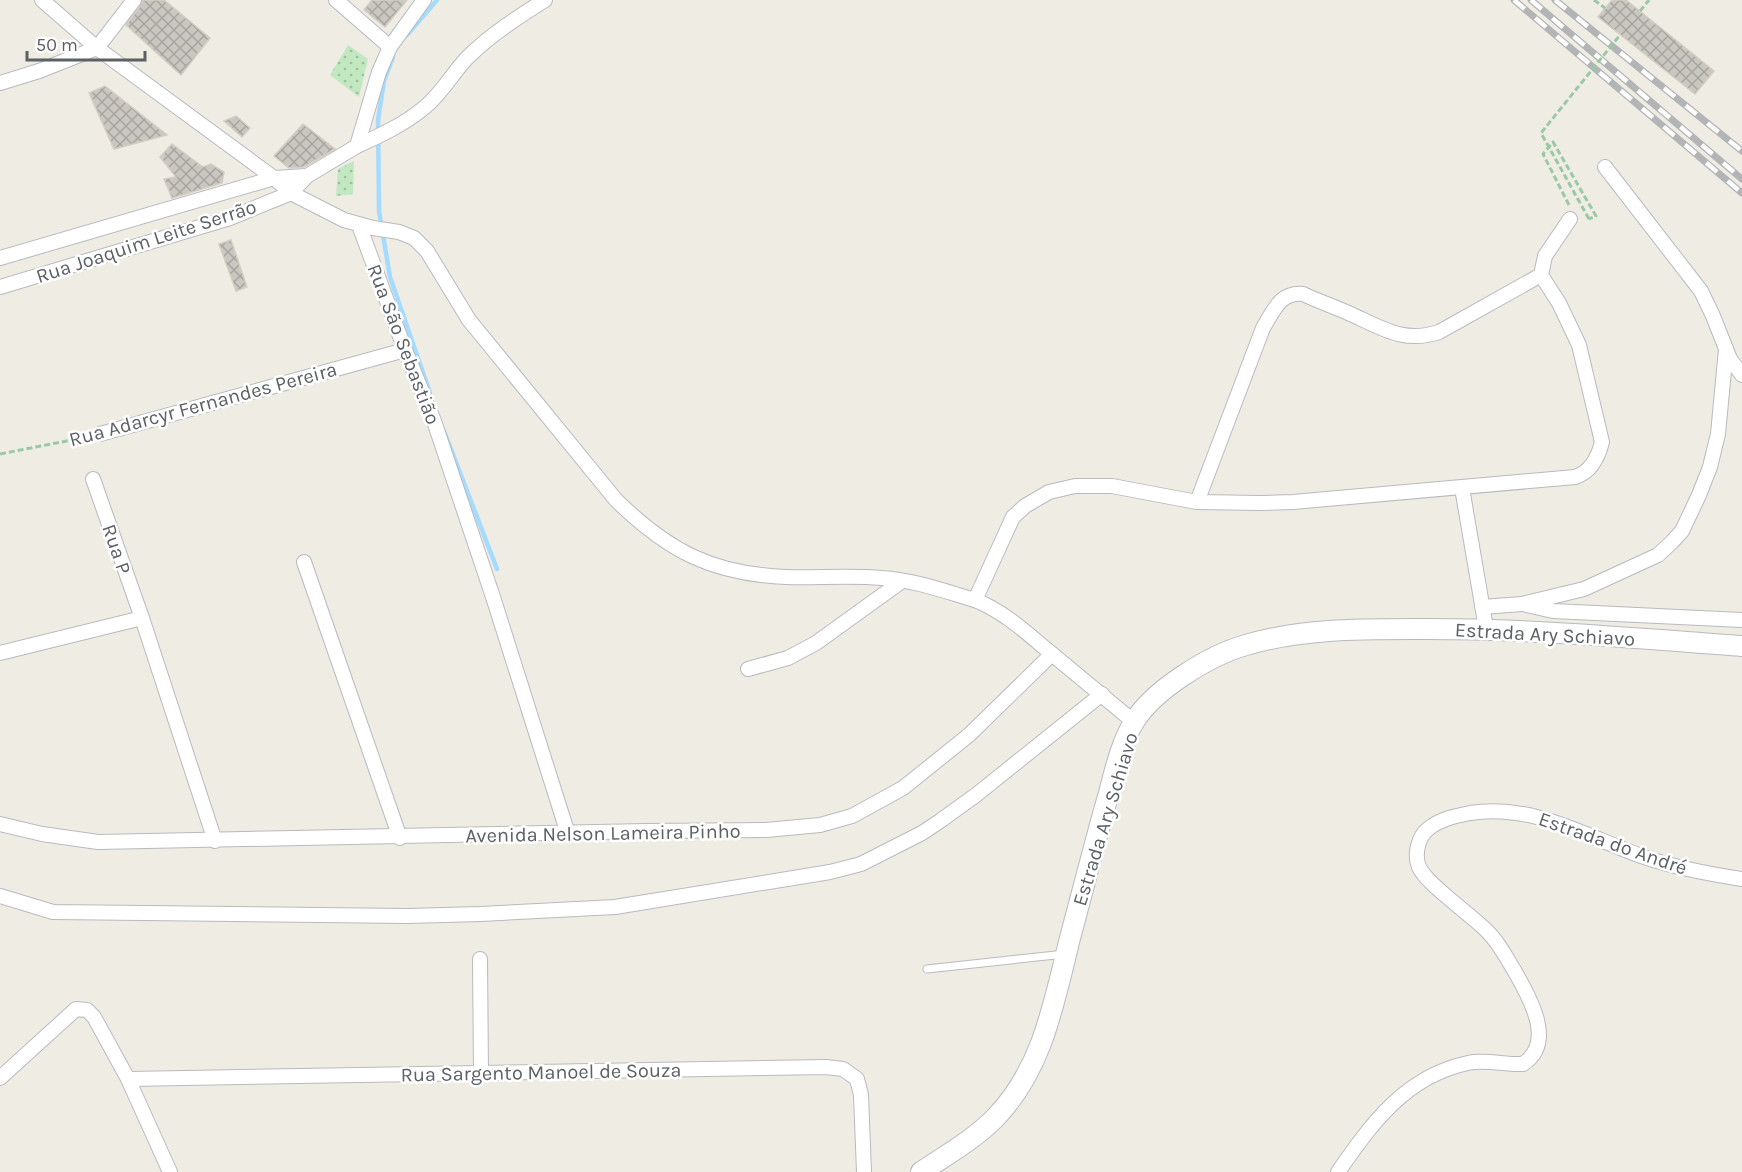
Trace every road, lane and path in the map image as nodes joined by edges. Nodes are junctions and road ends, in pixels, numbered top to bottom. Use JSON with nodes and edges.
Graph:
{"nodes":[{"id":1,"x":42,"y":0,"type":"edge"},
{"id":2,"x":134,"y":0,"type":"edge"},
{"id":3,"x":336,"y":0,"type":"edge"},
{"id":4,"x":424,"y":0,"type":"edge"},
{"id":5,"x":545,"y":0,"type":"edge"},
{"id":6,"x":1594,"y":0,"type":"edge"},
{"id":7,"x":1649,"y":0,"type":"edge"},
{"id":8,"x":1605,"y":8,"type":"dead end"},
{"id":9,"x":1640,"y":11,"type":"dead end"},
{"id":10,"x":1620,"y":35,"type":"dead end"},
{"id":11,"x":390,"y":47,"type":"junction"},
{"id":12,"x":97,"y":48,"type":"junction"},
{"id":13,"x":0,"y":83,"type":"edge"},
{"id":14,"x":357,"y":146,"type":"junction"},
{"id":15,"x":1605,"y":167,"type":"dead end"},
{"id":16,"x":307,"y":176,"type":"junction"},
{"id":17,"x":274,"y":178,"type":"junction"},
{"id":18,"x":291,"y":193,"type":"junction"},
{"id":19,"x":1570,"y":219,"type":"joint"},
{"id":20,"x":366,"y":227,"type":"junction"},
{"id":21,"x":0,"y":258,"type":"edge"},
{"id":22,"x":1541,"y":275,"type":"junction"},
{"id":23,"x":0,"y":287,"type":"edge"},
{"id":24,"x":1726,"y":349,"type":"junction"},
{"id":25,"x":405,"y":350,"type":"junction"},
{"id":26,"x":1742,"y":375,"type":"edge"},
{"id":27,"x":100,"y":434,"type":"joint"},
{"id":28,"x":0,"y":454,"type":"edge"},
{"id":29,"x":93,"y":479,"type":"dead end"},
{"id":30,"x":1462,"y":488,"type":"junction"},
{"id":31,"x":1197,"y":502,"type":"junction"},
{"id":32,"x":304,"y":562,"type":"dead end"},
{"id":33,"x":902,"y":581,"type":"junction"},
{"id":34,"x":975,"y":600,"type":"junction"},
{"id":35,"x":1522,"y":604,"type":"junction"},
{"id":36,"x":1482,"y":606,"type":"junction"},
{"id":37,"x":142,"y":618,"type":"junction"},
{"id":38,"x":1742,"y":620,"type":"edge"},
{"id":39,"x":1486,"y":628,"type":"junction"},
{"id":40,"x":1742,"y":646,"type":"edge"},
{"id":41,"x":0,"y":653,"type":"edge"},
{"id":42,"x":1052,"y":654,"type":"junction"},
{"id":43,"x":748,"y":669,"type":"dead end"},
{"id":44,"x":1102,"y":694,"type":"junction"},
{"id":45,"x":1134,"y":722,"type":"junction"},
{"id":46,"x":0,"y":824,"type":"edge"},
{"id":47,"x":568,"y":834,"type":"junction"},
{"id":48,"x":400,"y":837,"type":"junction"},
{"id":49,"x":215,"y":841,"type":"junction"},
{"id":50,"x":1742,"y":879,"type":"edge"},
{"id":51,"x":0,"y":896,"type":"edge"},
{"id":52,"x":1066,"y":953,"type":"junction"},
{"id":53,"x":480,"y":959,"type":"dead end"},
{"id":54,"x":927,"y":969,"type":"dead end"},
{"id":55,"x":481,"y":1073,"type":"junction"},
{"id":56,"x":0,"y":1078,"type":"edge"},
{"id":57,"x":128,"y":1079,"type":"junction"},
{"id":58,"x":170,"y":1172,"type":"edge"},
{"id":59,"x":864,"y":1172,"type":"edge"},
{"id":60,"x":921,"y":1172,"type":"edge"},
{"id":61,"x":1338,"y":1172,"type":"edge"}],
"edges":[{"from":1,"to":12,"type":"street"},
{"from":2,"to":12,"type":"street"},
{"from":3,"to":11,"type":"street"},
{"from":4,"to":11,"type":"street"},
{"from":5,"to":14,"type":"street"},
{"from":6,"to":8,"type":"path"},
{"from":7,"to":9,"type":"path"},
{"from":10,"to":19,"type":"path","bridge":true},
{"from":11,"to":14,"type":"street"},
{"from":12,"to":13,"type":"street"},
{"from":12,"to":17,"type":"street"},
{"from":14,"to":16,"type":"street"},
{"from":15,"to":24,"type":"street"},
{"from":16,"to":17,"type":"street","name":"Rua Joaquim Leite Serrão"},
{"from":16,"to":18,"type":"street"},
{"from":17,"to":18,"type":"street"},
{"from":17,"to":21,"type":"street","name":"Rua Joaquim Leite Serrão"},
{"from":18,"to":20,"type":"street"},
{"from":18,"to":23,"type":"street","name":"Rua Joaquim Leite Serrão"},
{"from":19,"to":22,"type":"street"},
{"from":20,"to":25,"type":"street","name":"Rua São Sebastião"},
{"from":20,"to":33,"type":"street"},
{"from":22,"to":30,"type":"street"},
{"from":22,"to":31,"type":"street"},
{"from":24,"to":26,"type":"street"},
{"from":24,"to":35,"type":"street"},
{"from":25,"to":27,"type":"street","name":"Rua Adarcyr Fernandes Pereira"},
{"from":25,"to":47,"type":"street","name":"Rua São Sebastião"},
{"from":27,"to":28,"type":"path","name":"Rua Adarcyr Fernandes Pereira"},
{"from":29,"to":37,"type":"street","name":"Rua P"},
{"from":30,"to":31,"type":"street"},
{"from":30,"to":36,"type":"street"},
{"from":31,"to":34,"type":"street"},
{"from":32,"to":48,"type":"street"},
{"from":33,"to":34,"type":"street"},
{"from":33,"to":43,"type":"street"},
{"from":34,"to":42,"type":"street"},
{"from":35,"to":36,"type":"street"},
{"from":35,"to":38,"type":"street"},
{"from":36,"to":39,"type":"street"},
{"from":37,"to":41,"type":"street"},
{"from":37,"to":49,"type":"street","name":"Rua P"},
{"from":39,"to":40,"type":"main road","name":"Estrada Ary Schiavo"},
{"from":39,"to":45,"type":"main road","name":"Estrada Ary Schiavo"},
{"from":42,"to":44,"type":"street"},
{"from":42,"to":47,"type":"street","name":"Avenida Nelson Lameira Pinho"},
{"from":44,"to":45,"type":"street"},
{"from":44,"to":51,"type":"street"},
{"from":45,"to":52,"type":"main road","name":"Estrada Ary Schiavo"},
{"from":46,"to":49,"type":"street","name":"Avenida Nelson Lameira Pinho"},
{"from":47,"to":48,"type":"street","name":"Avenida Nelson Lameira Pinho"},
{"from":48,"to":49,"type":"street","name":"Avenida Nelson Lameira Pinho"},
{"from":50,"to":61,"type":"street","name":"Estrada do André"},
{"from":52,"to":54,"type":"lane"},
{"from":52,"to":60,"type":"main road","name":"Estrada Ary Schiavo"},
{"from":53,"to":55,"type":"street"},
{"from":55,"to":57,"type":"street","name":"Rua Sargento Manoel de Souza"},
{"from":55,"to":59,"type":"street","name":"Rua Sargento Manoel de Souza"},
{"from":56,"to":57,"type":"street"},
{"from":57,"to":58,"type":"street"}]}
